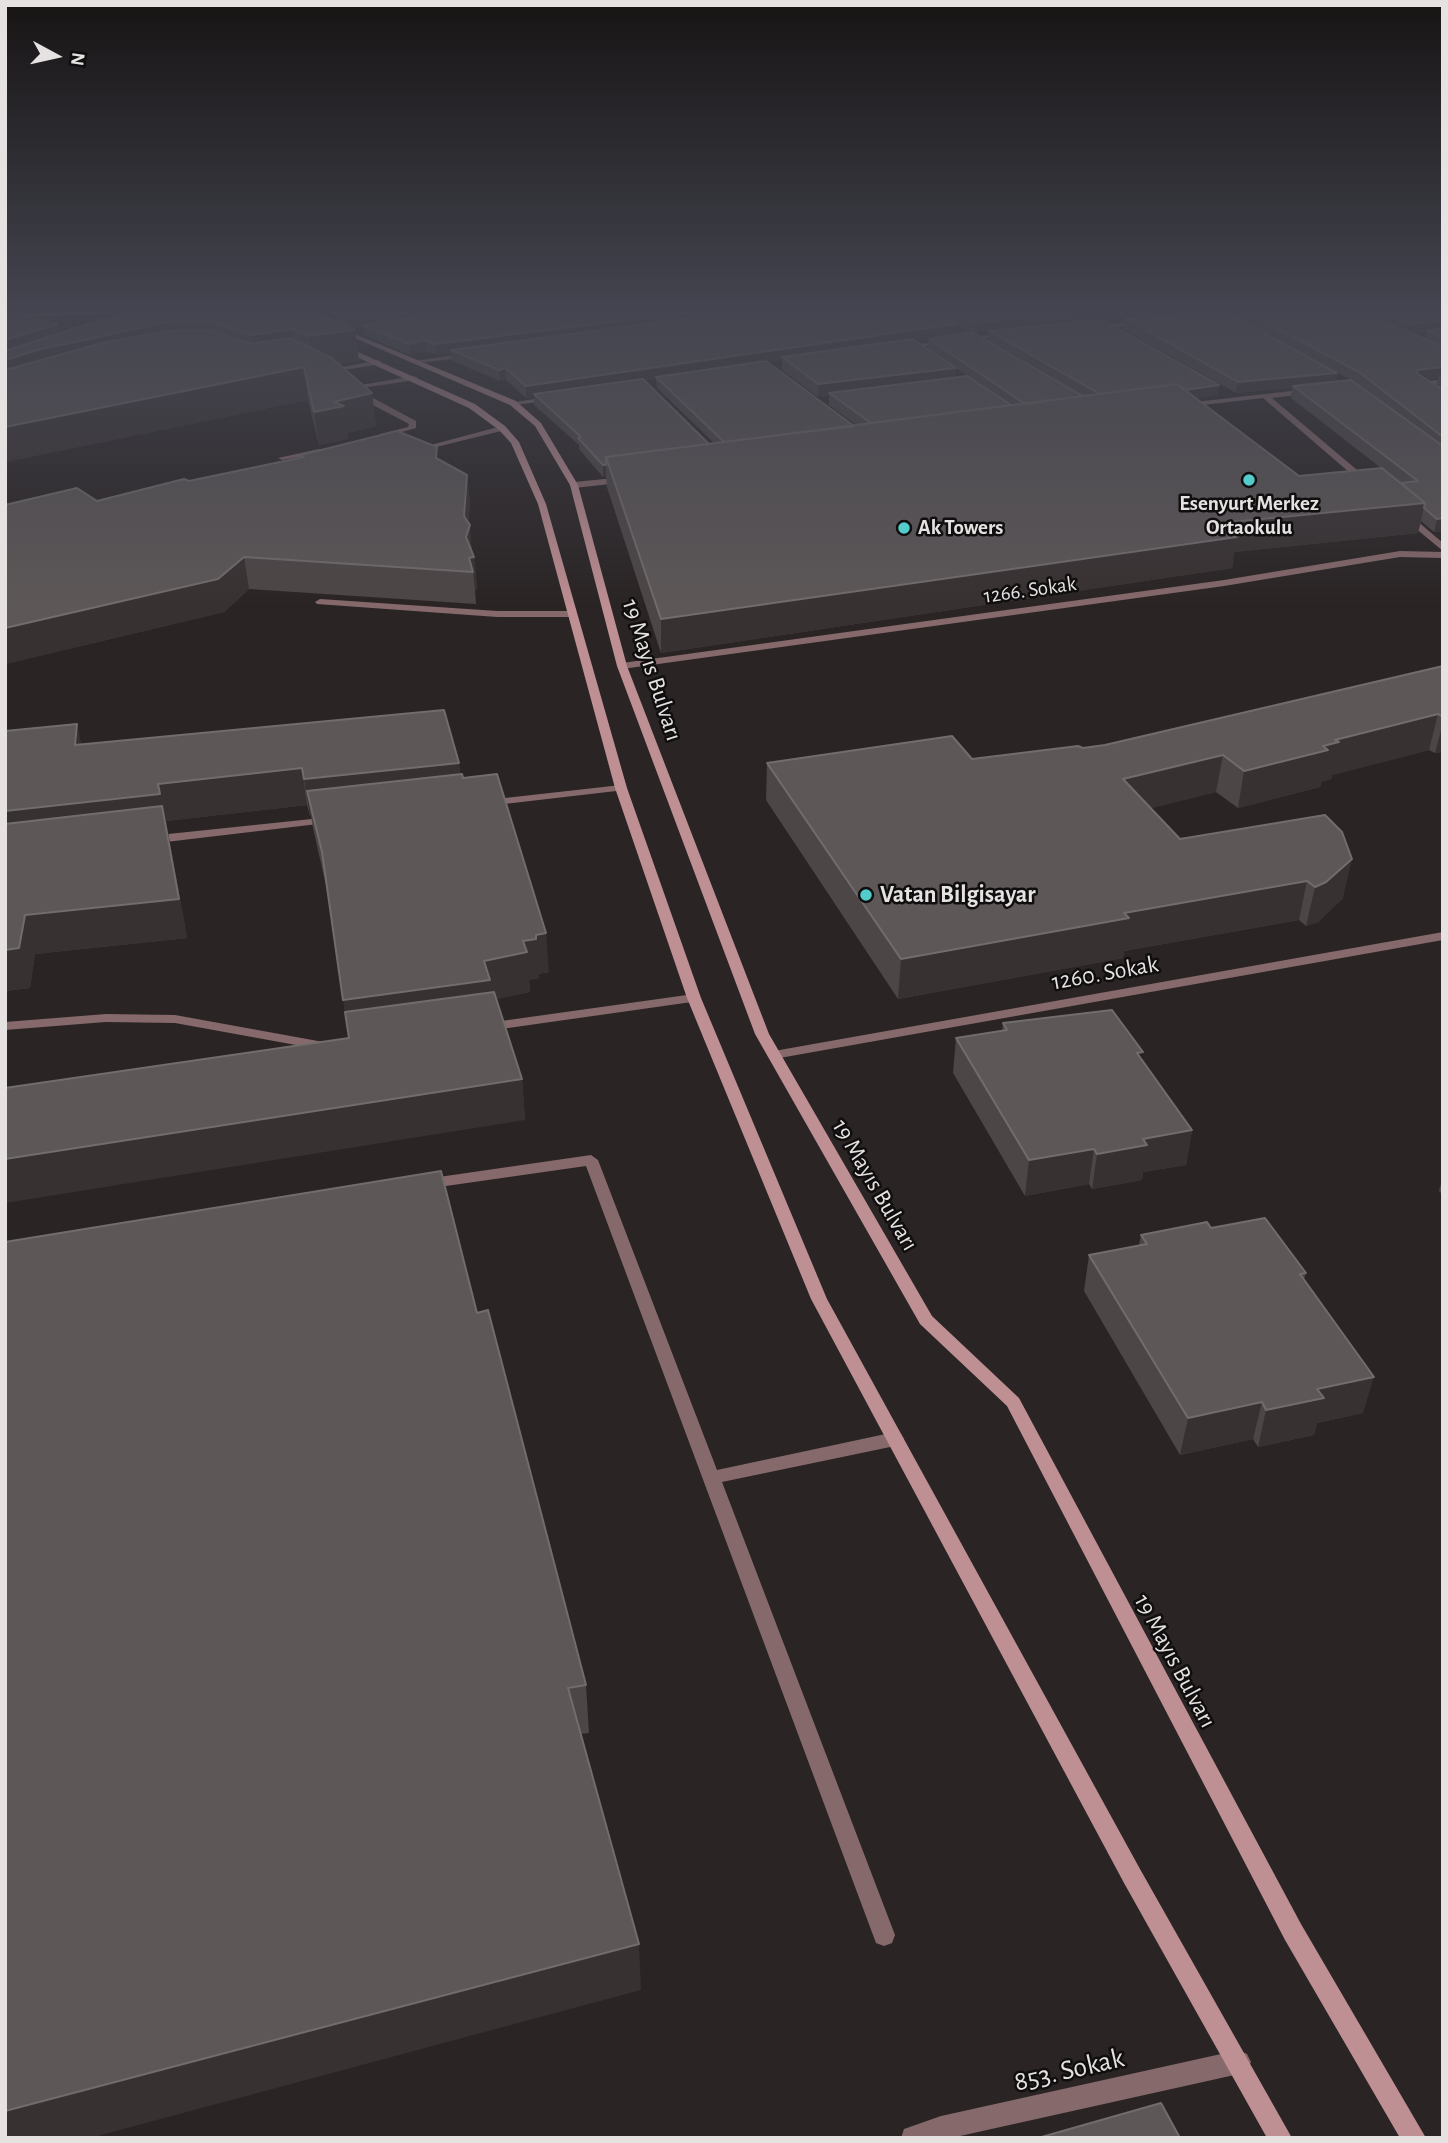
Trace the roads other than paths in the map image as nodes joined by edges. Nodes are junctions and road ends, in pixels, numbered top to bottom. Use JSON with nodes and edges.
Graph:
{"nodes":[{"id":1,"x":387,"y":409,"type":"edge"},
{"id":2,"x":476,"y":409,"type":"edge"},
{"id":3,"x":520,"y":409,"type":"edge"},
{"id":4,"x":1280,"y":409,"type":"edge"},
{"id":5,"x":502,"y":428,"type":"junction"},
{"id":6,"x":373,"y":439,"type":"edge"},
{"id":7,"x":333,"y":448,"type":"edge"},
{"id":8,"x":408,"y":452,"type":"edge"},
{"id":9,"x":282,"y":458,"type":"dead end"},
{"id":10,"x":639,"y":478,"type":"edge"},
{"id":11,"x":574,"y":485,"type":"junction"},
{"id":12,"x":1380,"y":494,"type":"edge"},
{"id":13,"x":1401,"y":512,"type":"edge"},
{"id":14,"x":1443,"y":548,"type":"edge"},
{"id":15,"x":1443,"y":555,"type":"edge"},
{"id":16,"x":320,"y":602,"type":"edge"},
{"id":17,"x":571,"y":614,"type":"junction"},
{"id":18,"x":622,"y":666,"type":"junction"},
{"id":19,"x":621,"y":788,"type":"junction"},
{"id":20,"x":471,"y":805,"type":"edge"},
{"id":21,"x":348,"y":819,"type":"edge"},
{"id":22,"x":142,"y":841,"type":"edge"},
{"id":23,"x":1443,"y":936,"type":"edge"},
{"id":24,"x":694,"y":998,"type":"junction"},
{"id":25,"x":5,"y":1026,"type":"edge"},
{"id":26,"x":474,"y":1029,"type":"edge"},
{"id":27,"x":295,"y":1054,"type":"edge"},
{"id":28,"x":774,"y":1055,"type":"junction"},
{"id":29,"x":414,"y":1186,"type":"edge"},
{"id":30,"x":895,"y":1439,"type":"junction"},
{"id":31,"x":710,"y":1478,"type":"junction"},
{"id":32,"x":884,"y":1935,"type":"dead end"},
{"id":33,"x":1239,"y":2062,"type":"junction"},
{"id":34,"x":913,"y":2138,"type":"edge"},
{"id":35,"x":1280,"y":2138,"type":"edge"},
{"id":36,"x":1414,"y":2138,"type":"edge"}],
"edges":[{"from":1,"to":6,"type":"street"},
{"from":2,"to":5,"type":"main road"},
{"from":3,"to":11,"type":"main road","name":"19 Mayıs Bulvarı"},
{"from":4,"to":12,"type":"street"},
{"from":5,"to":8,"type":"street"},
{"from":5,"to":17,"type":"main road"},
{"from":7,"to":9,"type":"street"},
{"from":10,"to":11,"type":"street"},
{"from":11,"to":18,"type":"main road","name":"19 Mayıs Bulvarı"},
{"from":13,"to":14,"type":"street"},
{"from":15,"to":18,"type":"street","name":"1266. Sokak"},
{"from":16,"to":17,"type":"street"},
{"from":17,"to":19,"type":"main road"},
{"from":18,"to":28,"type":"main road","name":"19 Mayıs Bulvarı"},
{"from":19,"to":20,"type":"street"},
{"from":19,"to":24,"type":"main road"},
{"from":21,"to":22,"type":"street"},
{"from":23,"to":28,"type":"street","name":"1260. Sokak"},
{"from":24,"to":26,"type":"street"},
{"from":24,"to":30,"type":"main road"},
{"from":25,"to":27,"type":"street"},
{"from":28,"to":36,"type":"main road","name":"19 Mayıs Bulvarı"},
{"from":29,"to":31,"type":"street"},
{"from":30,"to":31,"type":"street"},
{"from":30,"to":33,"type":"main road"},
{"from":31,"to":32,"type":"street"},
{"from":33,"to":34,"type":"street","name":"853. Sokak"},
{"from":33,"to":35,"type":"main road"}]}
